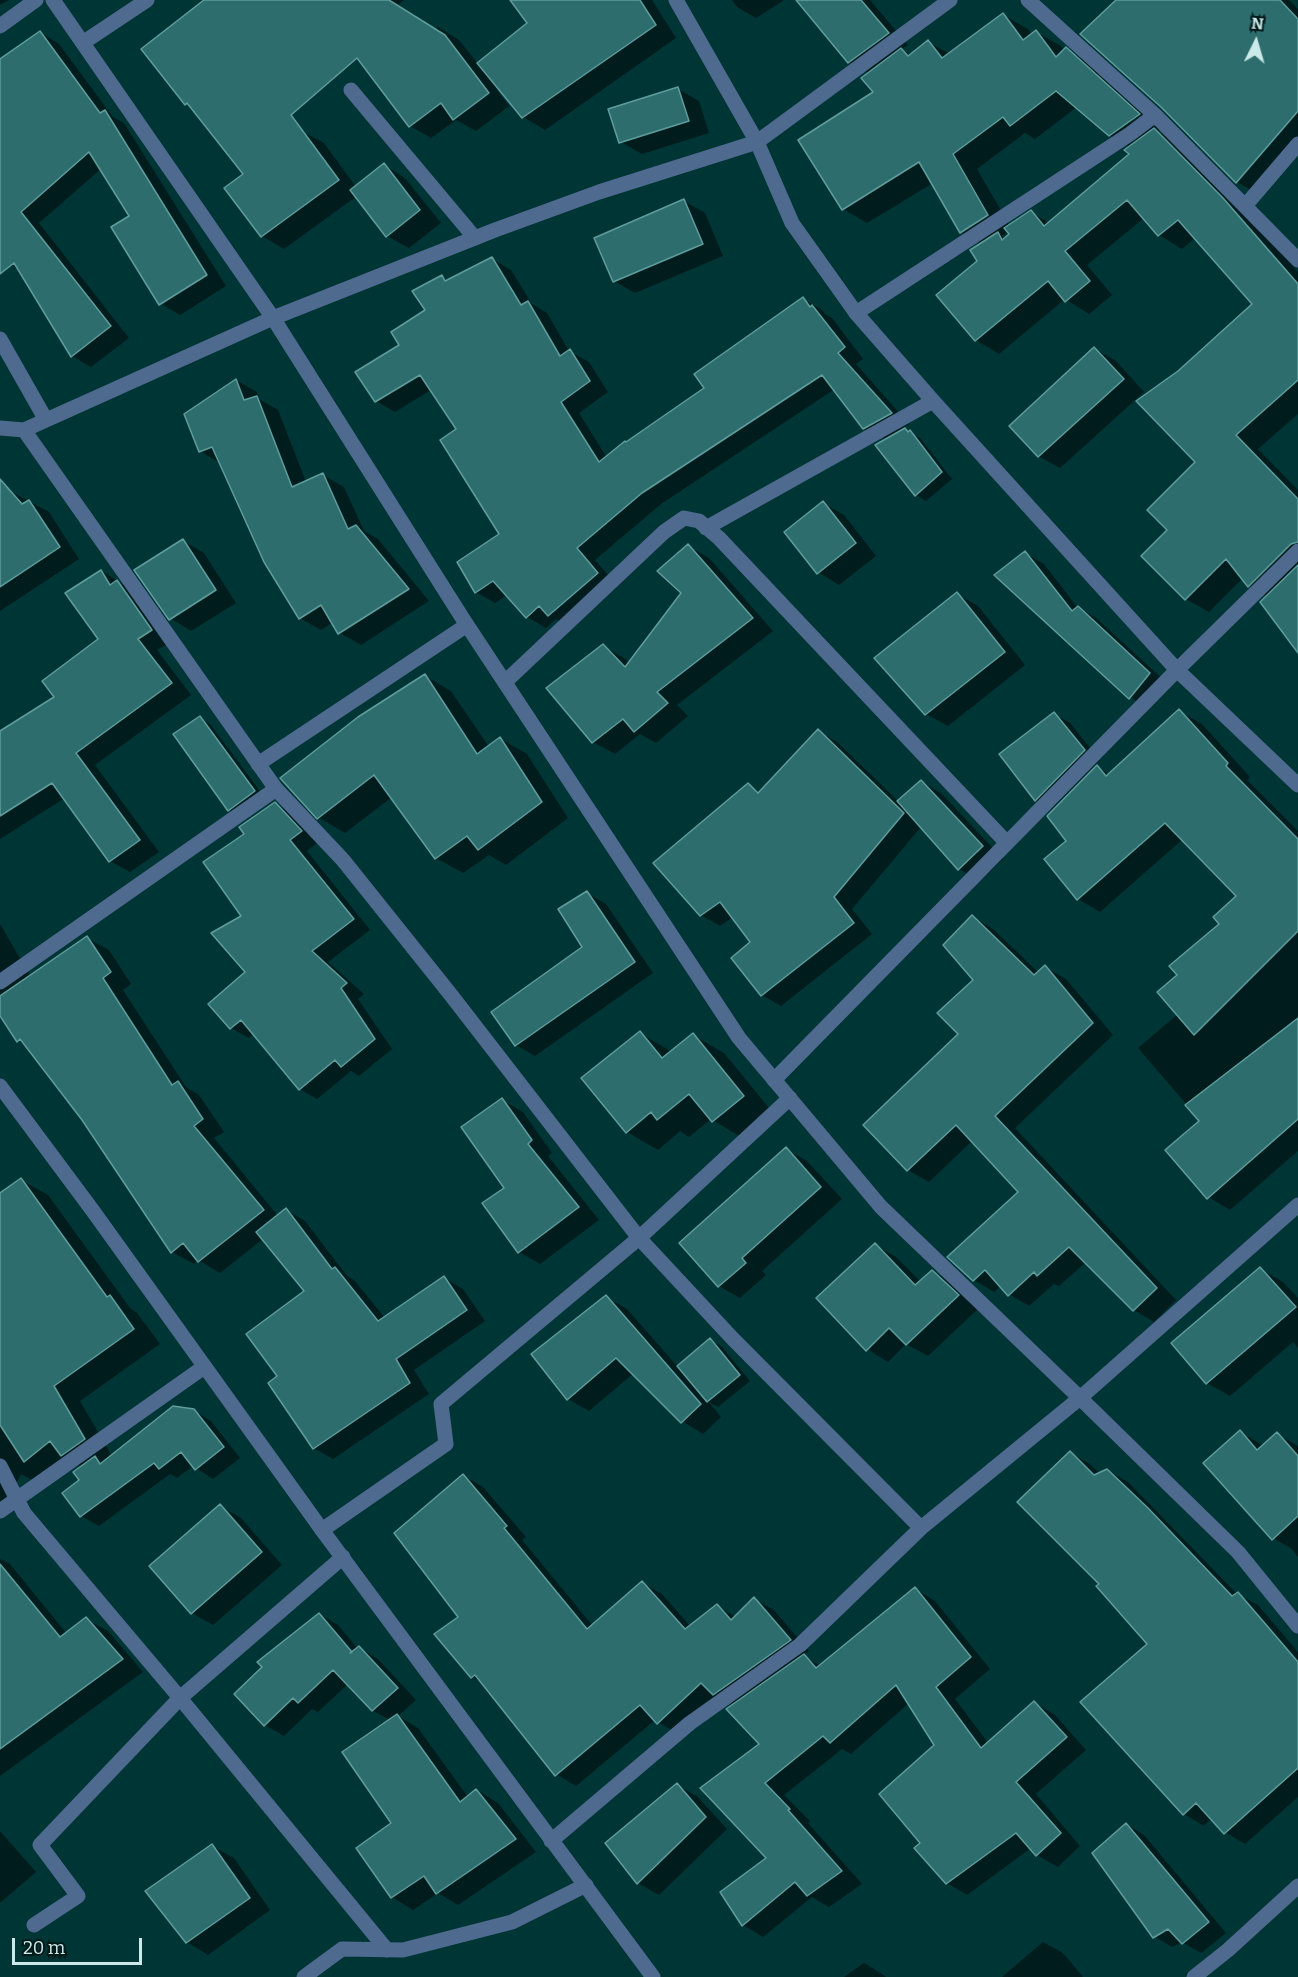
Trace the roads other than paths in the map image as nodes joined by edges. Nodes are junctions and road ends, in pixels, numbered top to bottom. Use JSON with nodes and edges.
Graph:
{"nodes":[{"id":1,"x":36,"y":0,"type":"edge"},
{"id":2,"x":53,"y":0,"type":"edge"},
{"id":3,"x":147,"y":0,"type":"edge"},
{"id":4,"x":676,"y":0,"type":"edge"},
{"id":5,"x":950,"y":0,"type":"edge"},
{"id":6,"x":1028,"y":0,"type":"edge"},
{"id":7,"x":0,"y":26,"type":"edge"},
{"id":8,"x":84,"y":42,"type":"junction"},
{"id":9,"x":351,"y":90,"type":"dead end"},
{"id":10,"x":1155,"y":115,"type":"junction"},
{"id":11,"x":757,"y":142,"type":"junction"},
{"id":12,"x":1298,"y":144,"type":"edge"},
{"id":13,"x":1245,"y":206,"type":"junction"},
{"id":14,"x":475,"y":238,"type":"junction"},
{"id":15,"x":1298,"y":260,"type":"edge"},
{"id":16,"x":856,"y":313,"type":"junction"},
{"id":17,"x":273,"y":318,"type":"junction"},
{"id":18,"x":0,"y":339,"type":"edge"},
{"id":19,"x":933,"y":401,"type":"junction"},
{"id":20,"x":46,"y":420,"type":"junction"},
{"id":21,"x":0,"y":428,"type":"edge"},
{"id":22,"x":24,"y":430,"type":"junction"},
{"id":23,"x":706,"y":528,"type":"junction"},
{"id":24,"x":1298,"y":551,"type":"edge"},
{"id":25,"x":467,"y":625,"type":"junction"},
{"id":26,"x":1177,"y":669,"type":"junction"},
{"id":27,"x":505,"y":682,"type":"junction"},
{"id":28,"x":258,"y":764,"type":"junction"},
{"id":29,"x":1298,"y":785,"type":"edge"},
{"id":30,"x":276,"y":789,"type":"junction"},
{"id":31,"x":1006,"y":842,"type":"junction"},
{"id":32,"x":0,"y":982,"type":"edge"},
{"id":33,"x":774,"y":1080,"type":"junction"},
{"id":34,"x":0,"y":1086,"type":"edge"},
{"id":35,"x":790,"y":1098,"type":"junction"},
{"id":36,"x":1298,"y":1205,"type":"edge"},
{"id":37,"x":639,"y":1238,"type":"junction"},
{"id":38,"x":204,"y":1366,"type":"junction"},
{"id":39,"x":1080,"y":1398,"type":"junction"},
{"id":40,"x":0,"y":1466,"type":"edge"},
{"id":41,"x":17,"y":1499,"type":"junction"},
{"id":42,"x":0,"y":1511,"type":"edge"},
{"id":43,"x":921,"y":1528,"type":"junction"},
{"id":44,"x":322,"y":1530,"type":"junction"},
{"id":45,"x":343,"y":1557,"type":"junction"},
{"id":46,"x":1298,"y":1626,"type":"edge"},
{"id":47,"x":180,"y":1698,"type":"junction"},
{"id":48,"x":551,"y":1841,"type":"junction"},
{"id":49,"x":586,"y":1885,"type":"junction"},
{"id":50,"x":1298,"y":1886,"type":"edge"},
{"id":51,"x":34,"y":1925,"type":"dead end"},
{"id":52,"x":387,"y":1950,"type":"junction"},
{"id":53,"x":304,"y":1977,"type":"edge"},
{"id":54,"x":653,"y":1977,"type":"edge"},
{"id":55,"x":1194,"y":1977,"type":"edge"}],
"edges":[{"from":1,"to":7,"type":"street"},
{"from":2,"to":8,"type":"street"},
{"from":3,"to":8,"type":"street"},
{"from":4,"to":11,"type":"street"},
{"from":5,"to":11,"type":"street"},
{"from":6,"to":10,"type":"street"},
{"from":8,"to":17,"type":"street"},
{"from":9,"to":14,"type":"street"},
{"from":10,"to":13,"type":"street"},
{"from":10,"to":16,"type":"street"},
{"from":11,"to":14,"type":"street"},
{"from":11,"to":16,"type":"street"},
{"from":12,"to":13,"type":"street"},
{"from":13,"to":15,"type":"street"},
{"from":14,"to":17,"type":"street"},
{"from":16,"to":19,"type":"street"},
{"from":17,"to":20,"type":"street"},
{"from":17,"to":25,"type":"street"},
{"from":18,"to":20,"type":"street"},
{"from":19,"to":23,"type":"street"},
{"from":19,"to":26,"type":"street"},
{"from":20,"to":22,"type":"street"},
{"from":21,"to":22,"type":"street"},
{"from":22,"to":28,"type":"street"},
{"from":23,"to":27,"type":"street"},
{"from":23,"to":31,"type":"street"},
{"from":24,"to":26,"type":"street"},
{"from":25,"to":27,"type":"street"},
{"from":25,"to":28,"type":"street"},
{"from":26,"to":29,"type":"street"},
{"from":26,"to":31,"type":"street"},
{"from":27,"to":33,"type":"street"},
{"from":28,"to":30,"type":"street"},
{"from":30,"to":32,"type":"street"},
{"from":30,"to":37,"type":"street"},
{"from":31,"to":33,"type":"street"},
{"from":33,"to":35,"type":"street"},
{"from":34,"to":38,"type":"street"},
{"from":35,"to":37,"type":"street"},
{"from":35,"to":39,"type":"street"},
{"from":36,"to":39,"type":"street"},
{"from":37,"to":43,"type":"street"},
{"from":37,"to":44,"type":"street"},
{"from":38,"to":41,"type":"street"},
{"from":38,"to":44,"type":"street"},
{"from":39,"to":43,"type":"street"},
{"from":39,"to":46,"type":"street"},
{"from":40,"to":41,"type":"street"},
{"from":41,"to":42,"type":"street"},
{"from":41,"to":47,"type":"street"},
{"from":43,"to":48,"type":"street"},
{"from":44,"to":45,"type":"street"},
{"from":45,"to":47,"type":"street"},
{"from":45,"to":48,"type":"street"},
{"from":47,"to":51,"type":"street"},
{"from":47,"to":52,"type":"street"},
{"from":48,"to":49,"type":"street"},
{"from":49,"to":52,"type":"street"},
{"from":49,"to":54,"type":"street"},
{"from":50,"to":55,"type":"street"},
{"from":52,"to":53,"type":"street"}]}
